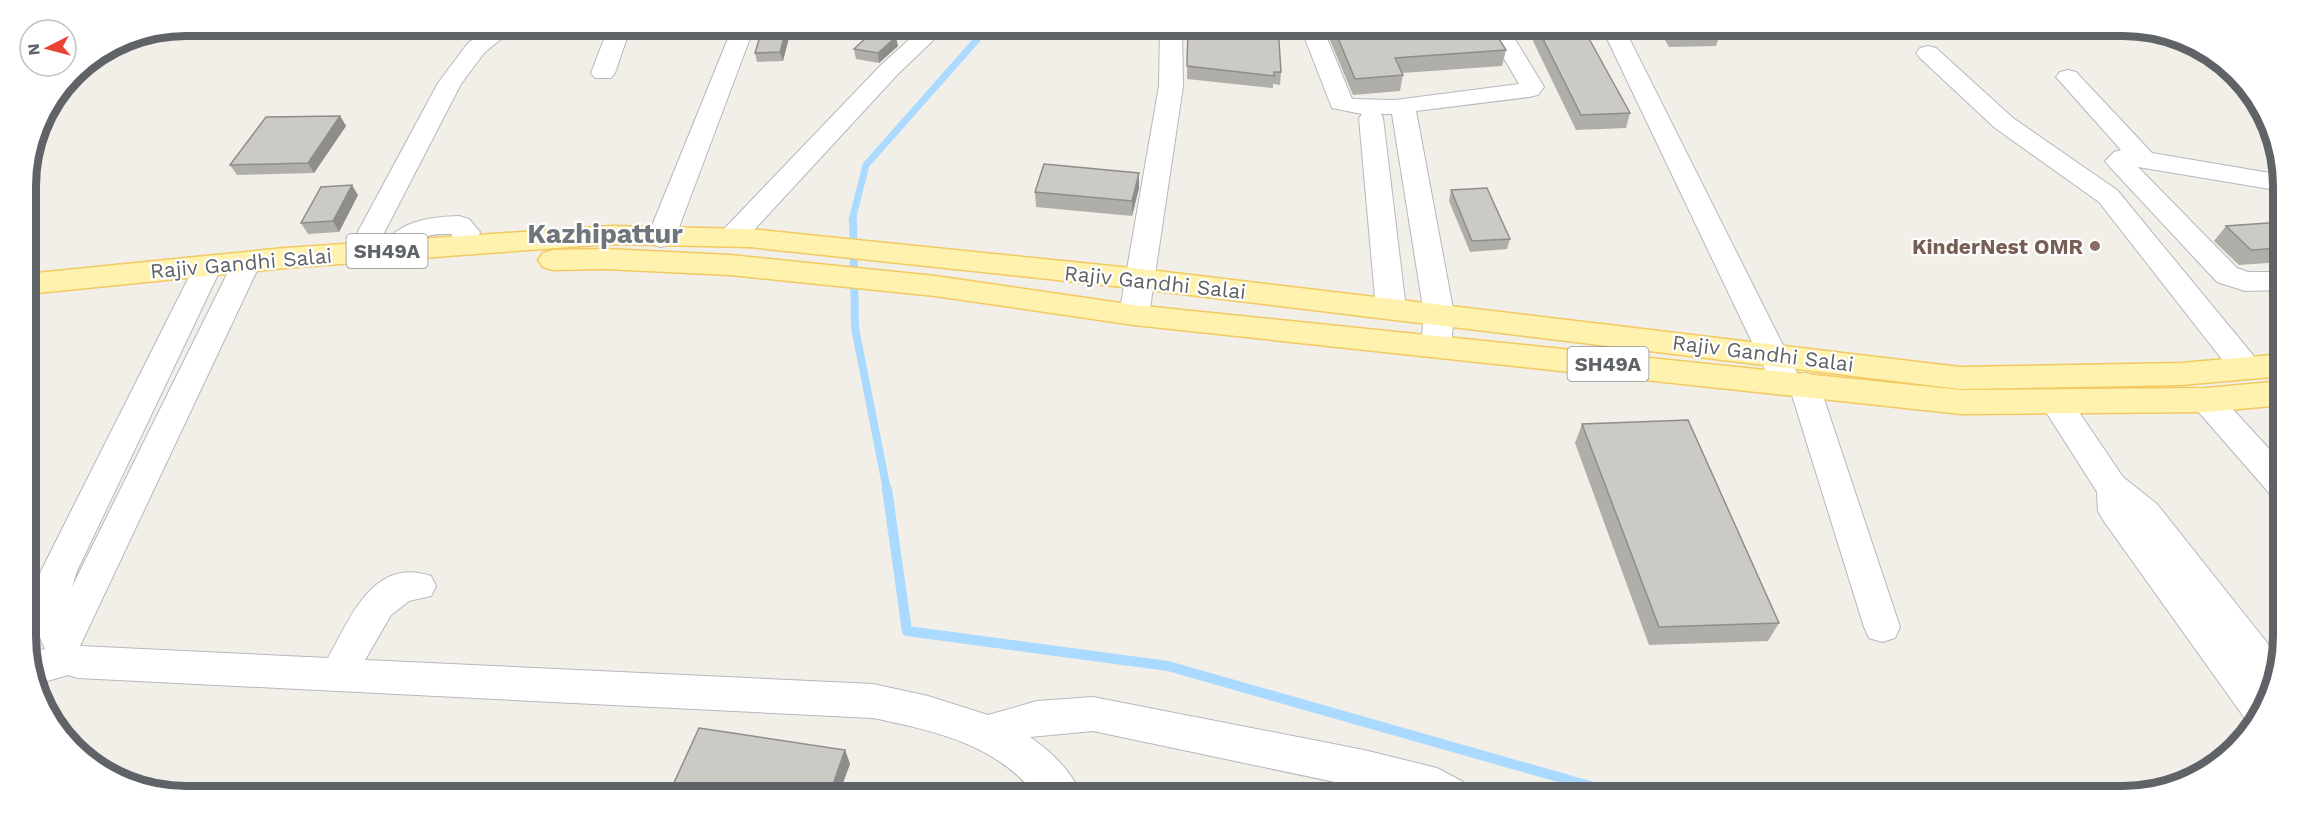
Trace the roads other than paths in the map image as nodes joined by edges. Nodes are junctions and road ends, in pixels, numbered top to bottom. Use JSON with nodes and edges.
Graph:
{"nodes":[{"id":1,"x":492,"y":36,"type":"edge"},
{"id":2,"x":616,"y":36,"type":"edge"},
{"id":3,"x":741,"y":36,"type":"edge"},
{"id":4,"x":926,"y":36,"type":"edge"},
{"id":5,"x":1171,"y":36,"type":"edge"},
{"id":6,"x":1315,"y":36,"type":"edge"},
{"id":7,"x":1502,"y":36,"type":"edge"},
{"id":8,"x":1617,"y":36,"type":"edge"},
{"id":9,"x":1928,"y":53,"type":"dead end"},
{"id":10,"x":603,"y":73,"type":"dead end"},
{"id":11,"x":2068,"y":77,"type":"dead end"},
{"id":12,"x":1403,"y":107,"type":"junction"},
{"id":13,"x":1371,"y":118,"type":"dead end"},
{"id":14,"x":2088,"y":130,"type":"dead end"},
{"id":15,"x":2144,"y":160,"type":"junction"},
{"id":16,"x":2118,"y":161,"type":"junction"},
{"id":17,"x":2273,"y":181,"type":"edge"},
{"id":18,"x":662,"y":238,"type":"junction"},
{"id":19,"x":737,"y":247,"type":"junction"},
{"id":20,"x":361,"y":252,"type":"junction"},
{"id":21,"x":242,"y":272,"type":"junction"},
{"id":22,"x":941,"y":273,"type":"junction"},
{"id":23,"x":203,"y":276,"type":"junction"},
{"id":24,"x":1141,"y":279,"type":"junction"},
{"id":25,"x":2273,"y":281,"type":"edge"},
{"id":26,"x":36,"y":284,"type":"edge"},
{"id":27,"x":36,"y":304,"type":"edge"},
{"id":28,"x":1391,"y":309,"type":"junction"},
{"id":29,"x":1439,"y":314,"type":"junction"},
{"id":30,"x":1134,"y":315,"type":"junction"},
{"id":31,"x":1436,"y":346,"type":"junction"},
{"id":32,"x":1774,"y":354,"type":"junction"},
{"id":33,"x":2246,"y":368,"type":"junction"},
{"id":34,"x":2273,"y":382,"type":"edge"},
{"id":35,"x":1795,"y":383,"type":"junction"},
{"id":36,"x":2273,"y":389,"type":"edge"},
{"id":37,"x":2206,"y":400,"type":"junction"},
{"id":38,"x":2055,"y":401,"type":"junction"},
{"id":39,"x":2273,"y":475,"type":"edge"},
{"id":40,"x":418,"y":586,"type":"dead end"},
{"id":41,"x":1882,"y":627,"type":"dead end"},
{"id":42,"x":65,"y":652,"type":"junction"},
{"id":43,"x":39,"y":665,"type":"edge"},
{"id":44,"x":338,"y":675,"type":"junction"},
{"id":45,"x":2263,"y":689,"type":"edge"},
{"id":46,"x":990,"y":732,"type":"junction"},
{"id":47,"x":1054,"y":786,"type":"edge"},
{"id":48,"x":1433,"y":786,"type":"edge"}],
"edges":[{"from":1,"to":20,"type":"street"},
{"from":2,"to":10,"type":"street"},
{"from":3,"to":18,"type":"street"},
{"from":4,"to":19,"type":"street"},
{"from":5,"to":24,"type":"street"},
{"from":6,"to":12,"type":"street"},
{"from":7,"to":12,"type":"street"},
{"from":8,"to":32,"type":"street"},
{"from":9,"to":33,"type":"street"},
{"from":11,"to":15,"type":"street"},
{"from":12,"to":29,"type":"street"},
{"from":13,"to":28,"type":"street"},
{"from":14,"to":16,"type":"street"},
{"from":15,"to":16,"type":"street"},
{"from":15,"to":17,"type":"street"},
{"from":16,"to":25,"type":"street"},
{"from":18,"to":19,"type":"main road","name":"Rajiv Gandhi Salai","number":"SH49A"},
{"from":18,"to":20,"type":"main road","name":"Rajiv Gandhi Salai","number":"SH49A"},
{"from":19,"to":21,"type":"main road","name":"Rajiv Gandhi Salai","number":"SH49A"},
{"from":19,"to":22,"type":"main road","name":"Rajiv Gandhi Salai","number":"SH49A"},
{"from":20,"to":21,"type":"main road","name":"Rajiv Gandhi Salai","number":"SH49A"},
{"from":21,"to":23,"type":"main road","name":"Rajiv Gandhi Salai","number":"SH49A"},
{"from":21,"to":42,"type":"street"},
{"from":22,"to":24,"type":"main road","name":"Rajiv Gandhi Salai","number":"SH49A"},
{"from":22,"to":30,"type":"main road","name":"Rajiv Gandhi Salai","number":"SH49A"},
{"from":23,"to":26,"type":"main road","name":"Rajiv Gandhi Salai","number":"SH49A"},
{"from":23,"to":27,"type":"main road","name":"Rajiv Gandhi Salai","number":"SH49A"},
{"from":23,"to":42,"type":"street"},
{"from":24,"to":28,"type":"main road","name":"Rajiv Gandhi Salai","number":"SH49A"},
{"from":24,"to":30,"type":"street"},
{"from":28,"to":29,"type":"main road","name":"Rajiv Gandhi Salai","number":"SH49A"},
{"from":29,"to":31,"type":"street"},
{"from":29,"to":32,"type":"main road","name":"Rajiv Gandhi Salai","number":"SH49A"},
{"from":30,"to":31,"type":"main road","name":"Rajiv Gandhi Salai","number":"SH49A"},
{"from":31,"to":35,"type":"main road","name":"Rajiv Gandhi Salai","number":"SH49A"},
{"from":32,"to":33,"type":"main road","name":"Rajiv Gandhi Salai","number":"SH49A"},
{"from":32,"to":35,"type":"street"},
{"from":33,"to":34,"type":"main road","name":"Rajiv Gandhi Salai","number":"SH49A"},
{"from":35,"to":38,"type":"main road","name":"Rajiv Gandhi Salai","number":"SH49A"},
{"from":35,"to":41,"type":"street"},
{"from":36,"to":37,"type":"main road","name":"Rajiv Gandhi Salai","number":"SH49A"},
{"from":37,"to":38,"type":"main road","name":"Rajiv Gandhi Salai","number":"SH49A"},
{"from":37,"to":39,"type":"street"},
{"from":38,"to":45,"type":"street"},
{"from":40,"to":44,"type":"street"},
{"from":42,"to":43,"type":"street"},
{"from":42,"to":44,"type":"street"},
{"from":44,"to":46,"type":"street"},
{"from":46,"to":47,"type":"street"},
{"from":46,"to":48,"type":"street"}]}
